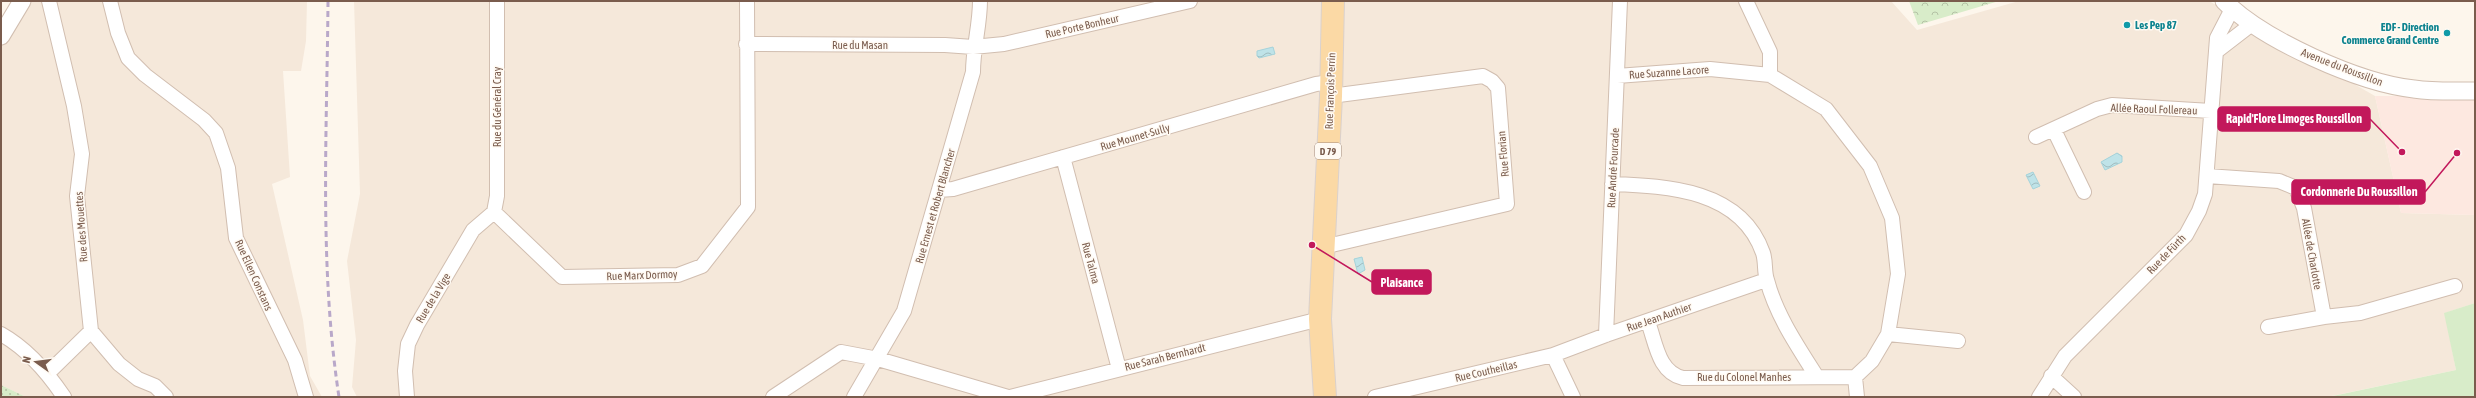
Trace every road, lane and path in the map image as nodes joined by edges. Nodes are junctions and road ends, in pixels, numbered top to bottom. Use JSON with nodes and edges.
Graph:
{"nodes":[{"id":1,"x":22,"y":1,"type":"edge"},
{"id":2,"x":49,"y":1,"type":"edge"},
{"id":3,"x":110,"y":1,"type":"edge"},
{"id":4,"x":497,"y":1,"type":"edge"},
{"id":5,"x":747,"y":1,"type":"edge"},
{"id":6,"x":980,"y":1,"type":"edge"},
{"id":7,"x":1190,"y":1,"type":"edge"},
{"id":8,"x":1333,"y":1,"type":"edge"},
{"id":9,"x":1620,"y":1,"type":"edge"},
{"id":10,"x":1746,"y":1,"type":"edge"},
{"id":11,"x":2228,"y":5,"type":"edge"},
{"id":12,"x":2252,"y":24,"type":"junction"},
{"id":13,"x":1,"y":36,"type":"edge"},
{"id":14,"x":746,"y":44,"type":"junction"},
{"id":15,"x":973,"y":47,"type":"junction"},
{"id":16,"x":2217,"y":51,"type":"junction"},
{"id":17,"x":1617,"y":76,"type":"junction"},
{"id":18,"x":1770,"y":76,"type":"junction"},
{"id":19,"x":1331,"y":89,"type":"junction"},
{"id":20,"x":2475,"y":91,"type":"edge"},
{"id":21,"x":2211,"y":111,"type":"junction"},
{"id":22,"x":2054,"y":130,"type":"junction"},
{"id":23,"x":2036,"y":137,"type":"dead end"},
{"id":24,"x":1063,"y":157,"type":"junction"},
{"id":25,"x":2207,"y":176,"type":"junction"},
{"id":26,"x":1612,"y":184,"type":"junction"},
{"id":27,"x":939,"y":190,"type":"junction"},
{"id":28,"x":2084,"y":192,"type":"dead end"},
{"id":29,"x":494,"y":212,"type":"junction"},
{"id":30,"x":1323,"y":247,"type":"junction"},
{"id":31,"x":1766,"y":280,"type":"junction"},
{"id":32,"x":2454,"y":286,"type":"dead end"},
{"id":33,"x":2324,"y":317,"type":"junction"},
{"id":34,"x":1320,"y":319,"type":"junction"},
{"id":35,"x":1648,"y":322,"type":"junction"},
{"id":36,"x":2268,"y":327,"type":"dead end"},
{"id":37,"x":91,"y":331,"type":"junction"},
{"id":38,"x":1,"y":334,"type":"edge"},
{"id":39,"x":1888,"y":334,"type":"junction"},
{"id":40,"x":1606,"y":335,"type":"junction"},
{"id":41,"x":1958,"y":341,"type":"dead end"},
{"id":42,"x":1552,"y":355,"type":"junction"},
{"id":43,"x":878,"y":359,"type":"junction"},
{"id":44,"x":1119,"y":369,"type":"junction"},
{"id":45,"x":47,"y":374,"type":"junction"},
{"id":46,"x":2051,"y":376,"type":"junction"},
{"id":47,"x":1817,"y":377,"type":"junction"},
{"id":48,"x":1855,"y":377,"type":"junction"},
{"id":49,"x":64,"y":397,"type":"edge"},
{"id":50,"x":166,"y":397,"type":"edge"},
{"id":51,"x":306,"y":397,"type":"edge"},
{"id":52,"x":407,"y":397,"type":"edge"},
{"id":53,"x":773,"y":397,"type":"edge"},
{"id":54,"x":854,"y":397,"type":"edge"},
{"id":55,"x":1009,"y":397,"type":"edge"},
{"id":56,"x":1325,"y":397,"type":"edge"},
{"id":57,"x":1375,"y":397,"type":"edge"},
{"id":58,"x":1573,"y":397,"type":"edge"},
{"id":59,"x":1857,"y":397,"type":"edge"},
{"id":60,"x":2039,"y":397,"type":"edge"},
{"id":61,"x":2074,"y":397,"type":"edge"}],
"edges":[{"from":1,"to":13,"type":"street"},
{"from":2,"to":37,"type":"street","name":"Rue des Mouettes"},
{"from":3,"to":51,"type":"street","name":"Rue Ellen Constans"},
{"from":4,"to":29,"type":"street","name":"Rue du Général Cray"},
{"from":5,"to":14,"type":"street","name":"Rue Marx Dormoy"},
{"from":6,"to":15,"type":"street","name":"Rue Ernest et Robert Blancher"},
{"from":7,"to":15,"type":"street","name":"Rue Porte Bonheur"},
{"from":8,"to":19,"type":"main road","name":"Rue François Perrin","number":"D 79"},
{"from":9,"to":17,"type":"street","name":"Rue André Fourcade"},
{"from":10,"to":18,"type":"street"},
{"from":11,"to":12,"type":"street","name":"Avenue du Roussillon"},
{"from":11,"to":16,"type":"street","name":"Rue de Fürth"},
{"from":12,"to":16,"type":"street"},
{"from":12,"to":20,"type":"street","name":"Avenue du Roussillon"},
{"from":14,"to":15,"type":"street","name":"Rue du Masan"},
{"from":14,"to":29,"type":"street","name":"Rue Marx Dormoy"},
{"from":15,"to":27,"type":"street","name":"Rue Ernest et Robert Blancher"},
{"from":16,"to":21,"type":"street","name":"Rue de Fürth"},
{"from":17,"to":18,"type":"street","name":"Rue Suzanne Lacore"},
{"from":17,"to":26,"type":"street","name":"Rue André Fourcade"},
{"from":18,"to":39,"type":"street","name":"Rue Suzanne Lacore"},
{"from":19,"to":24,"type":"street","name":"Rue Mounet-Sully"},
{"from":19,"to":30,"type":"main road","name":"Rue François Perrin","number":"D 79"},
{"from":19,"to":30,"type":"street","name":"Rue Florian"},
{"from":21,"to":22,"type":"street","name":"Allée Raoul Follereau"},
{"from":21,"to":25,"type":"street","name":"Rue de Fürth"},
{"from":22,"to":23,"type":"street","name":"Allée Raoul Follereau"},
{"from":22,"to":28,"type":"street"},
{"from":24,"to":27,"type":"street","name":"Rue Mounet-Sully"},
{"from":24,"to":44,"type":"street","name":"Rue Talma"},
{"from":25,"to":33,"type":"street","name":"Allée de Charlotte"},
{"from":25,"to":46,"type":"street","name":"Rue de Fürth"},
{"from":26,"to":31,"type":"street"},
{"from":26,"to":40,"type":"street","name":"Rue André Fourcade"},
{"from":27,"to":43,"type":"street","name":"Rue Ernest et Robert Blancher"},
{"from":29,"to":52,"type":"street","name":"Rue de la Vige"},
{"from":30,"to":34,"type":"main road","name":"Rue François Perrin","number":"D 79"},
{"from":31,"to":35,"type":"street","name":"Rue Jean Authier"},
{"from":31,"to":47,"type":"street"},
{"from":32,"to":33,"type":"street"},
{"from":33,"to":36,"type":"street"},
{"from":34,"to":44,"type":"street","name":"Rue Sarah Bernhardt"},
{"from":34,"to":56,"type":"main road","name":"Rue François Perrin","number":"D 79"},
{"from":35,"to":40,"type":"street","name":"Rue Jean Authier"},
{"from":35,"to":47,"type":"street","name":"Rue du Colonel Manhes"},
{"from":37,"to":45,"type":"street"},
{"from":37,"to":50,"type":"street"},
{"from":38,"to":45,"type":"street"},
{"from":39,"to":41,"type":"street"},
{"from":39,"to":48,"type":"street","name":"Rue Suzanne Lacore"},
{"from":40,"to":42,"type":"street","name":"Rue Jean Authier"},
{"from":42,"to":57,"type":"street","name":"Rue Coutheillas"},
{"from":42,"to":58,"type":"street"},
{"from":43,"to":53,"type":"street","name":"Rue Sarah Bernhardt"},
{"from":43,"to":54,"type":"street","name":"Rue Ernest et Robert Blancher"},
{"from":43,"to":55,"type":"street","name":"Rue Sarah Bernhardt"},
{"from":44,"to":55,"type":"street","name":"Rue Sarah Bernhardt"},
{"from":45,"to":49,"type":"street"},
{"from":46,"to":60,"type":"street","name":"Rue de Fürth"},
{"from":46,"to":61,"type":"street"},
{"from":47,"to":48,"type":"street","name":"Rue du Colonel Manhes"},
{"from":48,"to":59,"type":"street"}]}
